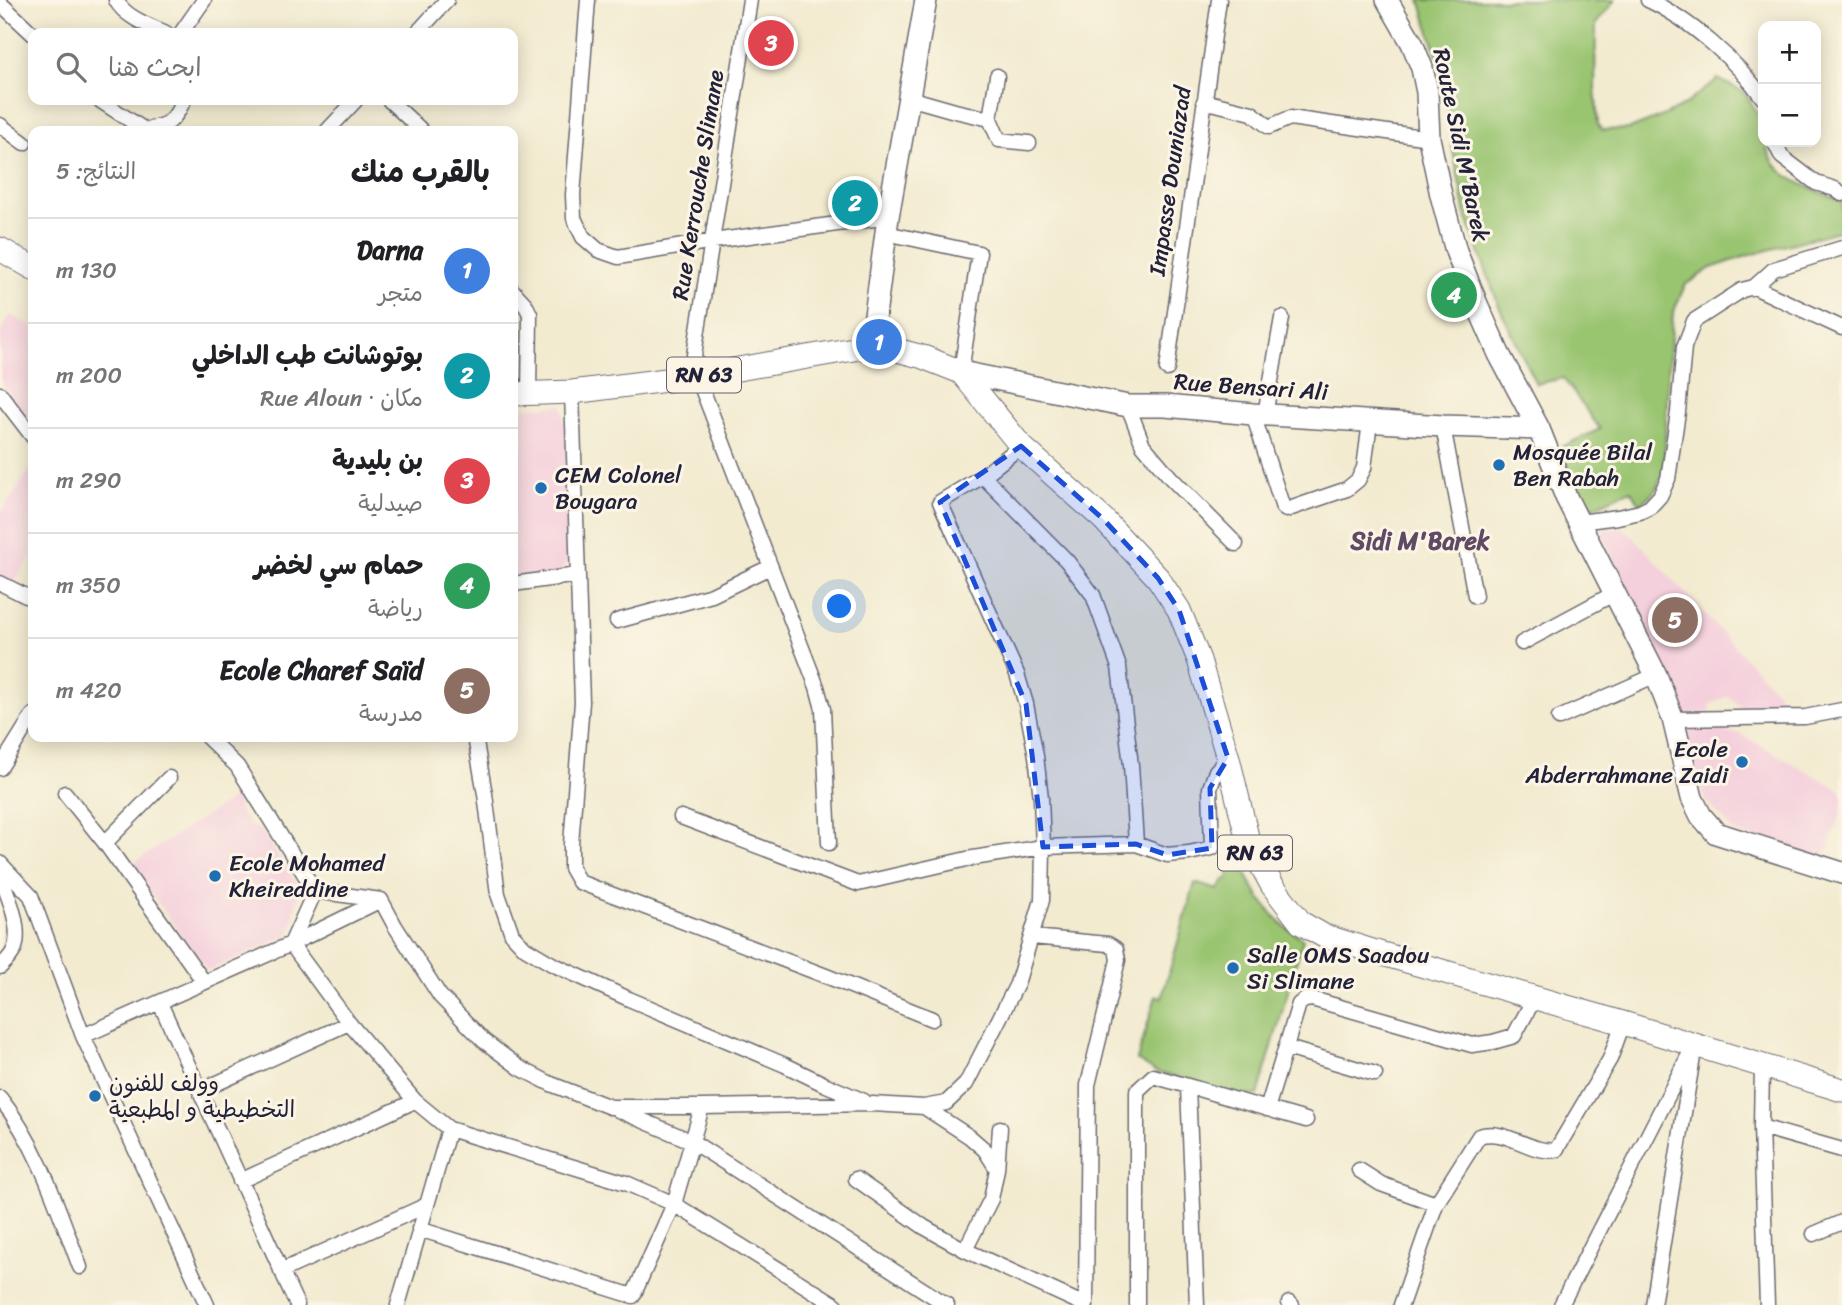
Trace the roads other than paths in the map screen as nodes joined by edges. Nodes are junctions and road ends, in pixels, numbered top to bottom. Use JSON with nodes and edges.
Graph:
{"nodes":[{"id":1,"x":116,"y":0,"type":"edge"},
{"id":2,"x":204,"y":0,"type":"edge"},
{"id":3,"x":447,"y":0,"type":"edge"},
{"id":4,"x":588,"y":0,"type":"edge"},
{"id":5,"x":750,"y":0,"type":"edge"},
{"id":6,"x":926,"y":0,"type":"edge"},
{"id":7,"x":1219,"y":0,"type":"edge"},
{"id":8,"x":1387,"y":0,"type":"edge"},
{"id":9,"x":1648,"y":0,"type":"edge"},
{"id":10,"x":0,"y":3,"type":"edge"},
{"id":11,"x":155,"y":28,"type":"edge"},
{"id":12,"x":184,"y":28,"type":"edge"},
{"id":13,"x":422,"y":28,"type":"edge"},
{"id":14,"x":28,"y":29,"type":"edge"},
{"id":15,"x":997,"y":76,"type":"dead end"},
{"id":16,"x":1758,"y":92,"type":"edge"},
{"id":17,"x":909,"y":98,"type":"junction"},
{"id":18,"x":1205,"y":101,"type":"junction"},
{"id":19,"x":106,"y":105,"type":"edge"},
{"id":20,"x":181,"y":105,"type":"edge"},
{"id":21,"x":351,"y":105,"type":"edge"},
{"id":22,"x":394,"y":105,"type":"edge"},
{"id":23,"x":990,"y":118,"type":"junction"},
{"id":24,"x":0,"y":125,"type":"edge"},
{"id":25,"x":137,"y":126,"type":"edge"},
{"id":26,"x":163,"y":126,"type":"edge"},
{"id":27,"x":332,"y":126,"type":"edge"},
{"id":28,"x":417,"y":126,"type":"edge"},
{"id":29,"x":1429,"y":138,"type":"junction"},
{"id":30,"x":24,"y":143,"type":"dead end"},
{"id":31,"x":1029,"y":143,"type":"dead end"},
{"id":32,"x":1777,"y":147,"type":"edge"},
{"id":33,"x":1842,"y":194,"type":"edge"},
{"id":34,"x":887,"y":225,"type":"junction"},
{"id":35,"x":713,"y":242,"type":"junction"},
{"id":36,"x":1842,"y":248,"type":"edge"},
{"id":37,"x":0,"y":249,"type":"edge"},
{"id":38,"x":28,"y":265,"type":"edge"},
{"id":39,"x":1754,"y":287,"type":"junction"},
{"id":40,"x":518,"y":296,"type":"edge"},
{"id":41,"x":1282,"y":318,"type":"dead end"},
{"id":42,"x":1842,"y":328,"type":"edge"},
{"id":43,"x":882,"y":348,"type":"junction"},
{"id":44,"x":1167,"y":369,"type":"dead end"},
{"id":45,"x":961,"y":372,"type":"junction"},
{"id":46,"x":698,"y":376,"type":"junction"},
{"id":47,"x":572,"y":392,"type":"junction"},
{"id":48,"x":0,"y":394,"type":"edge"},
{"id":49,"x":521,"y":394,"type":"edge"},
{"id":50,"x":1128,"y":405,"type":"junction"},
{"id":51,"x":1259,"y":414,"type":"junction"},
{"id":52,"x":1370,"y":422,"type":"junction"},
{"id":53,"x":1443,"y":426,"type":"junction"},
{"id":54,"x":1539,"y":429,"type":"junction"},
{"id":55,"x":28,"y":430,"type":"edge"},
{"id":56,"x":1021,"y":446,"type":"junction"},
{"id":57,"x":982,"y":476,"type":"junction"},
{"id":58,"x":1579,"y":522,"type":"junction"},
{"id":59,"x":1236,"y":544,"type":"dead end"},
{"id":60,"x":770,"y":567,"type":"junction"},
{"id":61,"x":578,"y":575,"type":"junction"},
{"id":62,"x":0,"y":583,"type":"edge"},
{"id":63,"x":518,"y":583,"type":"edge"},
{"id":64,"x":1615,"y":593,"type":"junction"},
{"id":65,"x":26,"y":596,"type":"dead end"},
{"id":66,"x":1475,"y":596,"type":"dead end"},
{"id":67,"x":617,"y":621,"type":"dead end"},
{"id":68,"x":1522,"y":643,"type":"dead end"},
{"id":69,"x":1656,"y":675,"type":"junction"},
{"id":70,"x":1842,"y":710,"type":"edge"},
{"id":71,"x":1559,"y":718,"type":"dead end"},
{"id":72,"x":1673,"y":719,"type":"junction"},
{"id":73,"x":28,"y":722,"type":"edge"},
{"id":74,"x":212,"y":742,"type":"edge"},
{"id":75,"x":476,"y":742,"type":"edge"},
{"id":76,"x":2,"y":758,"type":"edge"},
{"id":77,"x":1228,"y":758,"type":"junction"},
{"id":78,"x":169,"y":778,"type":"dead end"},
{"id":79,"x":65,"y":793,"type":"dead end"},
{"id":80,"x":681,"y":817,"type":"dead end"},
{"id":81,"x":105,"y":843,"type":"junction"},
{"id":82,"x":829,"y":843,"type":"dead end"},
{"id":83,"x":1136,"y":844,"type":"junction"},
{"id":84,"x":1043,"y":847,"type":"junction"},
{"id":85,"x":0,"y":863,"type":"edge"},
{"id":86,"x":1842,"y":873,"type":"edge"},
{"id":87,"x":0,"y":875,"type":"edge"},
{"id":88,"x":316,"y":891,"type":"junction"},
{"id":89,"x":381,"y":900,"type":"junction"},
{"id":90,"x":1032,"y":937,"type":"junction"},
{"id":91,"x":291,"y":944,"type":"junction"},
{"id":92,"x":0,"y":967,"type":"edge"},
{"id":93,"x":204,"y":982,"type":"junction"},
{"id":94,"x":1535,"y":997,"type":"junction"},
{"id":95,"x":160,"y":1003,"type":"junction"},
{"id":96,"x":932,"y":1019,"type":"dead end"},
{"id":97,"x":349,"y":1023,"type":"junction"},
{"id":98,"x":1623,"y":1023,"type":"junction"},
{"id":99,"x":83,"y":1036,"type":"junction"},
{"id":100,"x":1694,"y":1045,"type":"junction"},
{"id":101,"x":1287,"y":1048,"type":"junction"},
{"id":102,"x":1762,"y":1066,"type":"junction"},
{"id":103,"x":1375,"y":1074,"type":"dead end"},
{"id":104,"x":1188,"y":1087,"type":"junction"},
{"id":105,"x":1842,"y":1090,"type":"edge"},
{"id":106,"x":201,"y":1091,"type":"junction"},
{"id":107,"x":0,"y":1098,"type":"edge"},
{"id":108,"x":415,"y":1101,"type":"junction"},
{"id":109,"x":872,"y":1104,"type":"junction"},
{"id":110,"x":610,"y":1107,"type":"junction"},
{"id":111,"x":702,"y":1107,"type":"junction"},
{"id":112,"x":924,"y":1107,"type":"junction"},
{"id":113,"x":1267,"y":1109,"type":"junction"},
{"id":114,"x":1306,"y":1120,"type":"dead end"},
{"id":115,"x":1000,"y":1128,"type":"dead end"},
{"id":116,"x":1761,"y":1128,"type":"junction"},
{"id":117,"x":449,"y":1129,"type":"junction"},
{"id":118,"x":691,"y":1141,"type":"junction"},
{"id":119,"x":1842,"y":1150,"type":"edge"},
{"id":120,"x":997,"y":1170,"type":"junction"},
{"id":121,"x":1359,"y":1170,"type":"dead end"},
{"id":122,"x":856,"y":1178,"type":"dead end"},
{"id":123,"x":240,"y":1181,"type":"junction"},
{"id":124,"x":674,"y":1204,"type":"junction"},
{"id":125,"x":1436,"y":1204,"type":"junction"},
{"id":126,"x":427,"y":1205,"type":"junction"},
{"id":127,"x":1842,"y":1222,"type":"edge"},
{"id":128,"x":419,"y":1228,"type":"junction"},
{"id":129,"x":1814,"y":1234,"type":"dead end"},
{"id":130,"x":965,"y":1250,"type":"junction"},
{"id":131,"x":80,"y":1267,"type":"dead end"},
{"id":132,"x":281,"y":1271,"type":"junction"},
{"id":133,"x":207,"y":1305,"type":"edge"},
{"id":134,"x":297,"y":1305,"type":"edge"},
{"id":135,"x":398,"y":1305,"type":"edge"},
{"id":136,"x":836,"y":1305,"type":"edge"},
{"id":137,"x":947,"y":1305,"type":"edge"},
{"id":138,"x":1086,"y":1305,"type":"edge"},
{"id":139,"x":1137,"y":1305,"type":"edge"},
{"id":140,"x":1197,"y":1305,"type":"edge"},
{"id":141,"x":1401,"y":1305,"type":"edge"},
{"id":142,"x":1561,"y":1305,"type":"edge"},
{"id":143,"x":1653,"y":1305,"type":"edge"},
{"id":144,"x":1767,"y":1305,"type":"edge"}],
"edges":[{"from":1,"to":11,"type":"street"},
{"from":2,"to":12,"type":"street"},
{"from":3,"to":13,"type":"street"},
{"from":4,"to":35,"type":"street"},
{"from":5,"to":35,"type":"street","name":"Rue Kerrouche Slimane"},
{"from":6,"to":17,"type":"main road"},
{"from":7,"to":18,"type":"street","name":"Impasse Douniazad"},
{"from":8,"to":29,"type":"main road","name":"Route Sidi M'Barek"},
{"from":9,"to":16,"type":"street"},
{"from":10,"to":14,"type":"street"},
{"from":15,"to":23,"type":"street"},
{"from":17,"to":23,"type":"street"},
{"from":17,"to":34,"type":"main road"},
{"from":18,"to":29,"type":"street"},
{"from":18,"to":44,"type":"street","name":"Impasse Douniazad"},
{"from":19,"to":25,"type":"street"},
{"from":20,"to":26,"type":"street"},
{"from":21,"to":27,"type":"street"},
{"from":22,"to":28,"type":"street"},
{"from":23,"to":31,"type":"street"},
{"from":24,"to":30,"type":"street"},
{"from":29,"to":54,"type":"main road","name":"Route Sidi M'Barek"},
{"from":32,"to":33,"type":"street"},
{"from":34,"to":35,"type":"street"},
{"from":34,"to":43,"type":"main road"},
{"from":34,"to":45,"type":"street"},
{"from":35,"to":46,"type":"street","name":"Rue Kerrouche Slimane"},
{"from":36,"to":39,"type":"street"},
{"from":37,"to":38,"type":"main road"},
{"from":39,"to":42,"type":"street"},
{"from":39,"to":58,"type":"street"},
{"from":40,"to":49,"type":"street"},
{"from":41,"to":51,"type":"street"},
{"from":43,"to":45,"type":"main road","number":"RN 63"},
{"from":43,"to":46,"type":"main road","number":"RN 63"},
{"from":45,"to":50,"type":"main road","name":"Rue Bensari Ali"},
{"from":45,"to":56,"type":"main road","number":"RN 63"},
{"from":46,"to":47,"type":"main road","number":"RN 63"},
{"from":46,"to":60,"type":"street","name":"Rue Kerrouche Slimane"},
{"from":47,"to":49,"type":"main road","number":"RN 63"},
{"from":47,"to":61,"type":"street"},
{"from":48,"to":55,"type":"street"},
{"from":50,"to":51,"type":"main road","name":"Rue Bensari Ali"},
{"from":50,"to":59,"type":"street"},
{"from":51,"to":52,"type":"main road","name":"Rue Bensari Ali"},
{"from":51,"to":52,"type":"street"},
{"from":52,"to":53,"type":"main road","name":"Rue Bensari Ali"},
{"from":53,"to":54,"type":"main road","name":"Rue Bensari Ali"},
{"from":53,"to":66,"type":"street"},
{"from":54,"to":58,"type":"main road","name":"Route Sidi M'Barek"},
{"from":56,"to":57,"type":"street"},
{"from":56,"to":77,"type":"main road","number":"RN 63"},
{"from":57,"to":83,"type":"street"},
{"from":57,"to":84,"type":"street"},
{"from":58,"to":64,"type":"main road","name":"Route Sidi M'Barek"},
{"from":60,"to":67,"type":"street"},
{"from":60,"to":82,"type":"street","name":"Rue Kerrouche Slimane"},
{"from":61,"to":63,"type":"street"},
{"from":61,"to":96,"type":"street"},
{"from":62,"to":65,"type":"street"},
{"from":64,"to":68,"type":"street"},
{"from":64,"to":69,"type":"main road","name":"Route Sidi M'Barek"},
{"from":69,"to":71,"type":"street"},
{"from":69,"to":72,"type":"main road","name":"Route Sidi M'Barek"},
{"from":70,"to":72,"type":"street"},
{"from":72,"to":86,"type":"main road","name":"Route Sidi M'Barek"},
{"from":73,"to":76,"type":"street"},
{"from":74,"to":88,"type":"street"},
{"from":75,"to":109,"type":"street"},
{"from":77,"to":83,"type":"street"},
{"from":77,"to":94,"type":"main road","number":"RN 63"},
{"from":78,"to":81,"type":"street"},
{"from":79,"to":81,"type":"street"},
{"from":80,"to":84,"type":"street"},
{"from":81,"to":93,"type":"street"},
{"from":83,"to":84,"type":"street"},
{"from":84,"to":90,"type":"street"},
{"from":85,"to":99,"type":"street"},
{"from":87,"to":92,"type":"street"},
{"from":88,"to":89,"type":"street"},
{"from":88,"to":91,"type":"street"},
{"from":89,"to":91,"type":"street"},
{"from":89,"to":110,"type":"street"},
{"from":90,"to":112,"type":"street"},
{"from":90,"to":138,"type":"street"},
{"from":91,"to":93,"type":"street"},
{"from":91,"to":97,"type":"street"},
{"from":93,"to":95,"type":"street"},
{"from":94,"to":98,"type":"main road","number":"RN 63"},
{"from":94,"to":101,"type":"street"},
{"from":95,"to":99,"type":"street"},
{"from":95,"to":106,"type":"street"},
{"from":97,"to":106,"type":"street"},
{"from":97,"to":108,"type":"street"},
{"from":98,"to":100,"type":"main road","number":"RN 63"},
{"from":98,"to":125,"type":"street"},
{"from":99,"to":133,"type":"street"},
{"from":100,"to":102,"type":"main road","number":"RN 63"},
{"from":100,"to":142,"type":"street"},
{"from":100,"to":143,"type":"street"},
{"from":101,"to":103,"type":"street"},
{"from":101,"to":113,"type":"street"},
{"from":102,"to":105,"type":"main road","number":"RN 63"},
{"from":102,"to":116,"type":"street"},
{"from":104,"to":113,"type":"street"},
{"from":104,"to":139,"type":"street"},
{"from":104,"to":140,"type":"street"},
{"from":106,"to":123,"type":"street"},
{"from":107,"to":131,"type":"street"},
{"from":108,"to":117,"type":"street"},
{"from":108,"to":123,"type":"street"},
{"from":109,"to":111,"type":"street"},
{"from":109,"to":112,"type":"street"},
{"from":110,"to":111,"type":"street"},
{"from":110,"to":118,"type":"street"},
{"from":111,"to":118,"type":"street"},
{"from":112,"to":120,"type":"street"},
{"from":113,"to":114,"type":"street"},
{"from":115,"to":120,"type":"street"},
{"from":116,"to":119,"type":"street"},
{"from":116,"to":144,"type":"street"},
{"from":117,"to":124,"type":"street"},
{"from":117,"to":126,"type":"street"},
{"from":118,"to":124,"type":"street"},
{"from":118,"to":137,"type":"street"},
{"from":120,"to":130,"type":"street"},
{"from":121,"to":125,"type":"street"},
{"from":122,"to":130,"type":"street"},
{"from":123,"to":132,"type":"street"},
{"from":124,"to":128,"type":"street"},
{"from":124,"to":136,"type":"street"},
{"from":125,"to":141,"type":"street"},
{"from":126,"to":128,"type":"street"},
{"from":126,"to":132,"type":"street"},
{"from":127,"to":129,"type":"street"},
{"from":128,"to":135,"type":"street"},
{"from":130,"to":138,"type":"street"},
{"from":132,"to":134,"type":"street"}]}
